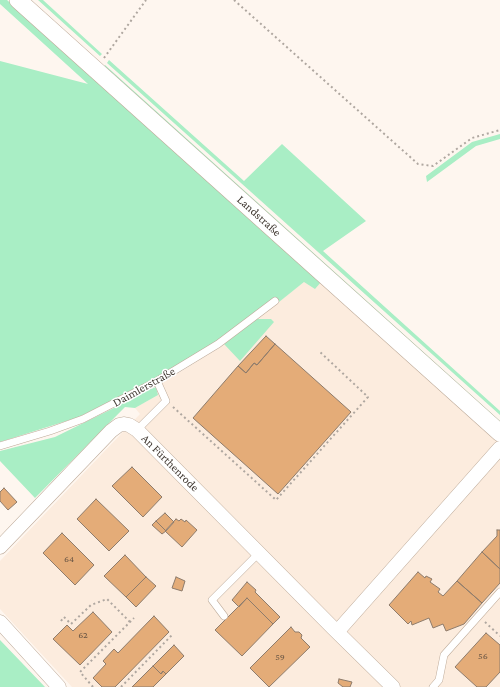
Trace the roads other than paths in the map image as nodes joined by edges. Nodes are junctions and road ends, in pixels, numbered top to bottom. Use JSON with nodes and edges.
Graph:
{"nodes":[{"id":1,"x":18,"y":0,"type":"edge"},
{"id":2,"x":275,"y":301,"type":"dead end"},
{"id":3,"x":157,"y":382,"type":"junction"},
{"id":4,"x":137,"y":430,"type":"junction"},
{"id":5,"x":500,"y":432,"type":"edge"},
{"id":6,"x":0,"y":446,"type":"edge"},
{"id":7,"x":500,"y":448,"type":"edge"},
{"id":8,"x":0,"y":547,"type":"edge"},
{"id":9,"x":259,"y":553,"type":"junction"},
{"id":10,"x":500,"y":592,"type":"edge"},
{"id":11,"x":224,"y":616,"type":"dead end"},
{"id":12,"x":0,"y":622,"type":"edge"},
{"id":13,"x":337,"y":632,"type":"junction"},
{"id":14,"x":59,"y":687,"type":"edge"},
{"id":15,"x":394,"y":687,"type":"edge"},
{"id":16,"x":433,"y":687,"type":"edge"}],
"edges":[{"from":1,"to":5,"type":"street","name":"Landstraße"},
{"from":2,"to":3,"type":"lane","name":"Daimlerstraße"},
{"from":3,"to":4,"type":"lane"},
{"from":3,"to":6,"type":"lane","name":"Daimlerstraße"},
{"from":4,"to":8,"type":"street","name":"An Fürthenrode"},
{"from":4,"to":9,"type":"street","name":"An Fürthenrode"},
{"from":7,"to":13,"type":"street"},
{"from":9,"to":11,"type":"lane"},
{"from":9,"to":13,"type":"street","name":"An Fürthenrode"},
{"from":10,"to":16,"type":"lane"},
{"from":12,"to":14,"type":"street"},
{"from":13,"to":15,"type":"street","name":"An Fürthenrode"}]}
